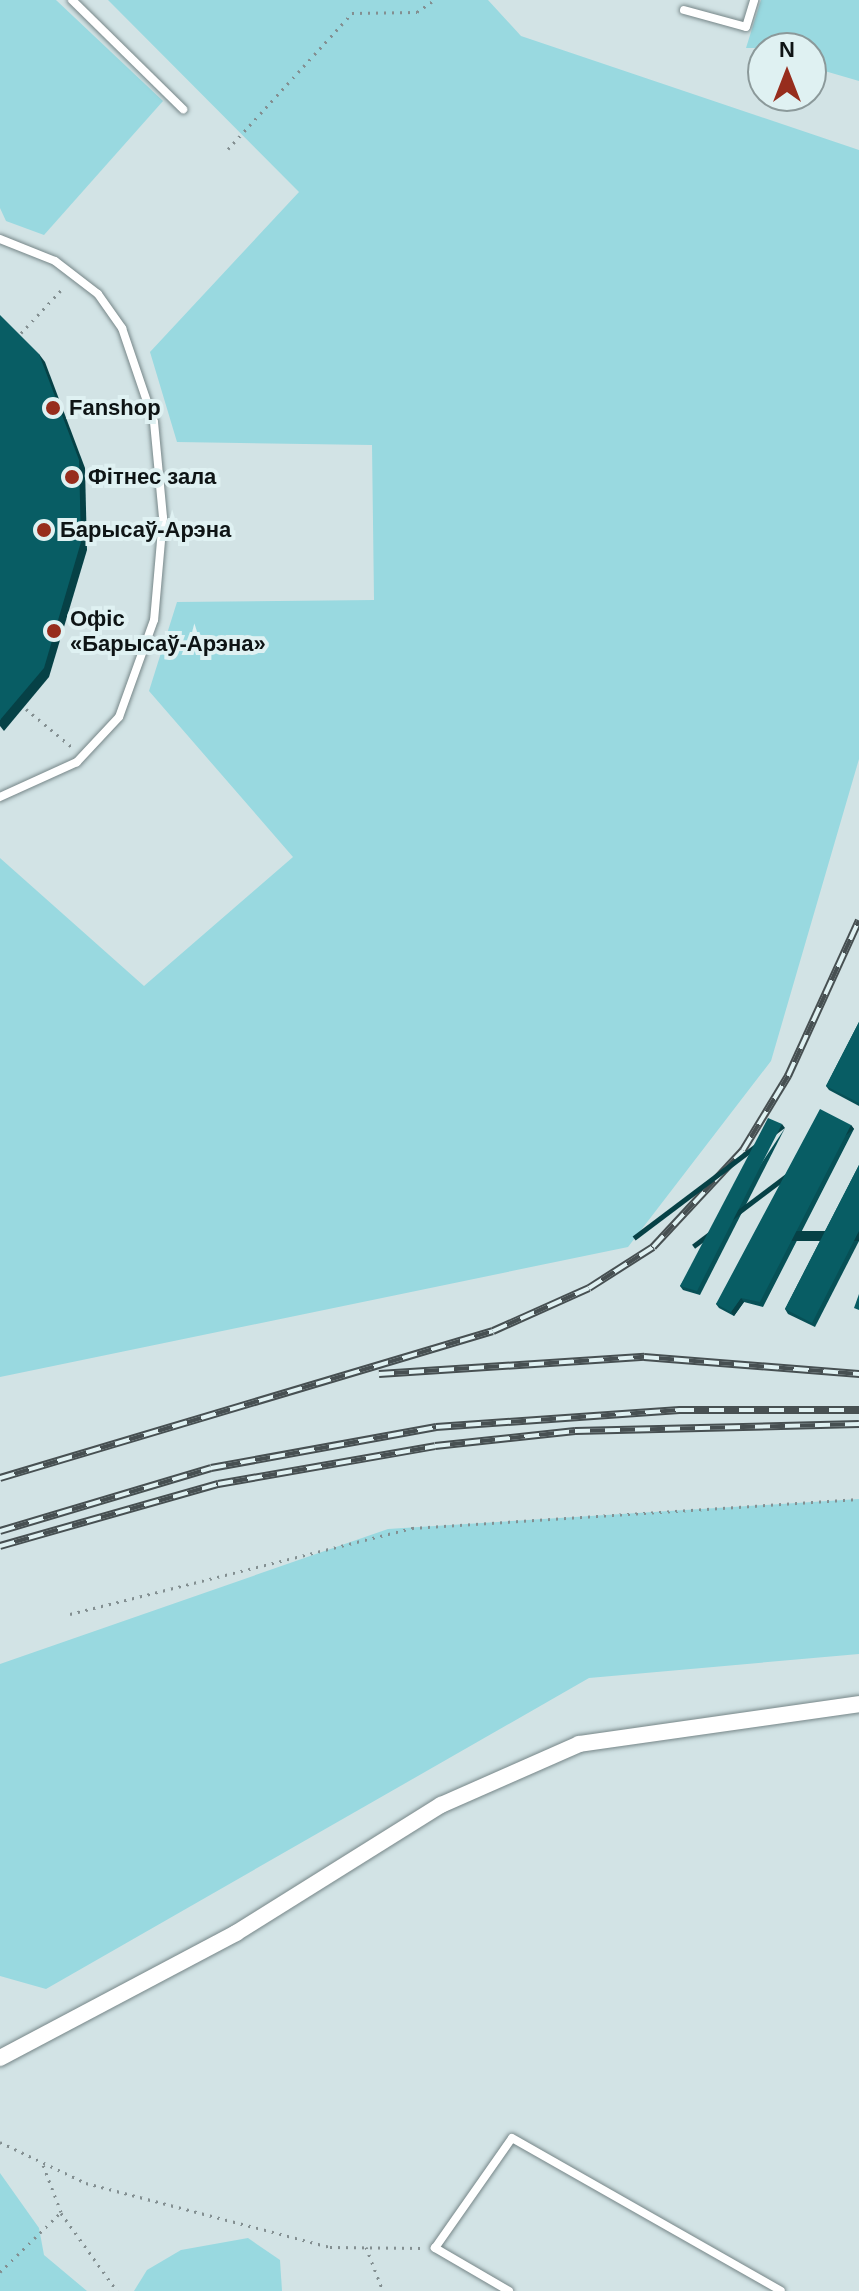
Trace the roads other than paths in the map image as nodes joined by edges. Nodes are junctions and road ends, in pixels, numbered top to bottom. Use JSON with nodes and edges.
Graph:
{"nodes":[{"id":1,"x":72,"y":0,"type":"edge"},
{"id":2,"x":754,"y":0,"type":"edge"},
{"id":3,"x":684,"y":10,"type":"dead end"},
{"id":4,"x":183,"y":109,"type":"dead end"},
{"id":5,"x":0,"y":239,"type":"edge"},
{"id":6,"x":0,"y":797,"type":"edge"},
{"id":7,"x":859,"y":1704,"type":"edge"},
{"id":8,"x":0,"y":2058,"type":"edge"},
{"id":9,"x":509,"y":2291,"type":"edge"},
{"id":10,"x":781,"y":2291,"type":"edge"}],
"edges":[{"from":1,"to":4,"type":"lane"},
{"from":2,"to":3,"type":"lane"},
{"from":5,"to":6,"type":"lane"},
{"from":7,"to":8,"type":"street"},
{"from":9,"to":10,"type":"lane"}]}
